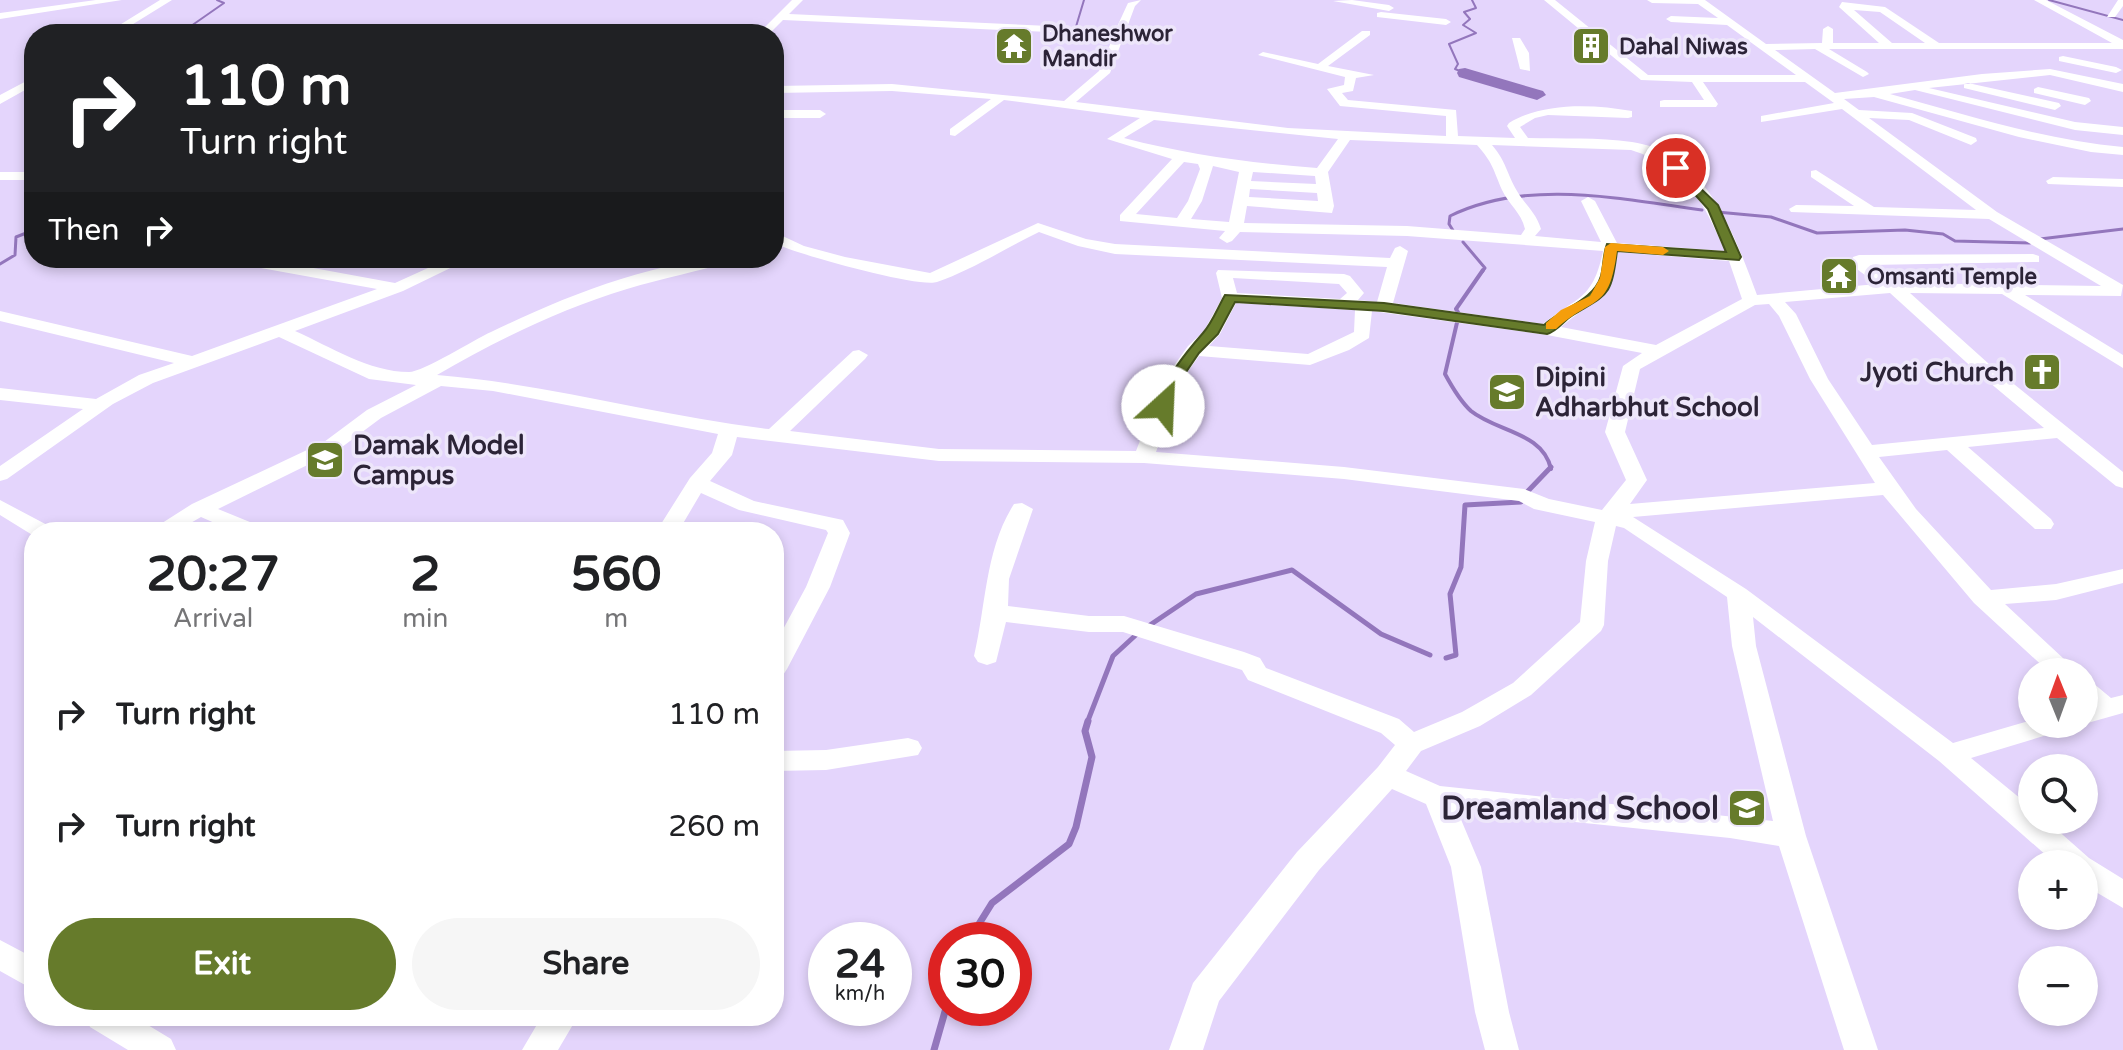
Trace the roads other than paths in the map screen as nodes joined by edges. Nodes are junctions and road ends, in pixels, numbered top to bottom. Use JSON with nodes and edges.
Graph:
{"nodes":[{"id":1,"x":117,"y":0,"type":"edge"},
{"id":2,"x":167,"y":0,"type":"edge"},
{"id":3,"x":798,"y":0,"type":"edge"},
{"id":4,"x":1136,"y":0,"type":"edge"},
{"id":5,"x":1549,"y":0,"type":"edge"},
{"id":6,"x":1652,"y":0,"type":"edge"},
{"id":7,"x":1700,"y":0,"type":"edge"},
{"id":8,"x":2039,"y":0,"type":"edge"},
{"id":9,"x":2123,"y":0,"type":"edge"},
{"id":10,"x":1338,"y":1,"type":"edge"},
{"id":11,"x":1840,"y":3,"type":"edge"},
{"id":12,"x":2111,"y":15,"type":"dead end"},
{"id":13,"x":0,"y":16,"type":"edge"},
{"id":14,"x":781,"y":17,"type":"junction"},
{"id":15,"x":1671,"y":19,"type":"dead end"},
{"id":16,"x":1446,"y":22,"type":"dead end"},
{"id":17,"x":1728,"y":22,"type":"junction"},
{"id":18,"x":127,"y":24,"type":"edge"},
{"id":19,"x":774,"y":24,"type":"edge"},
{"id":20,"x":1828,"y":29,"type":"dead end"},
{"id":21,"x":1121,"y":32,"type":"junction"},
{"id":22,"x":1366,"y":33,"type":"dead end"},
{"id":23,"x":2099,"y":33,"type":"junction"},
{"id":24,"x":2123,"y":33,"type":"edge"},
{"id":25,"x":1516,"y":40,"type":"dead end"},
{"id":26,"x":2123,"y":45,"type":"edge"},
{"id":27,"x":1889,"y":46,"type":"junction"},
{"id":28,"x":1937,"y":46,"type":"junction"},
{"id":29,"x":2037,"y":46,"type":"junction"},
{"id":30,"x":1762,"y":47,"type":"junction"},
{"id":31,"x":1823,"y":47,"type":"junction"},
{"id":32,"x":1989,"y":47,"type":"junction"},
{"id":33,"x":1263,"y":55,"type":"dead end"},
{"id":34,"x":1322,"y":66,"type":"junction"},
{"id":35,"x":2120,"y":67,"type":"edge"},
{"id":36,"x":1526,"y":69,"type":"dead end"},
{"id":37,"x":2050,"y":72,"type":"junction"},
{"id":38,"x":1863,"y":74,"type":"dead end"},
{"id":39,"x":1351,"y":75,"type":"junction"},
{"id":40,"x":1368,"y":75,"type":"dead end"},
{"id":41,"x":1982,"y":77,"type":"junction"},
{"id":42,"x":16,"y":78,"type":"dead end"},
{"id":43,"x":24,"y":78,"type":"edge"},
{"id":44,"x":1808,"y":79,"type":"junction"},
{"id":45,"x":1697,"y":81,"type":"junction"},
{"id":46,"x":1948,"y":81,"type":"junction"},
{"id":47,"x":2093,"y":82,"type":"junction"},
{"id":48,"x":24,"y":85,"type":"edge"},
{"id":49,"x":1908,"y":87,"type":"junction"},
{"id":50,"x":784,"y":88,"type":"edge"},
{"id":51,"x":2123,"y":88,"type":"edge"},
{"id":52,"x":1706,"y":93,"type":"junction"},
{"id":53,"x":1721,"y":93,"type":"dead end"},
{"id":54,"x":1874,"y":93,"type":"junction"},
{"id":55,"x":1001,"y":97,"type":"junction"},
{"id":56,"x":0,"y":100,"type":"edge"},
{"id":57,"x":1838,"y":101,"type":"junction"},
{"id":58,"x":2085,"y":101,"type":"dead end"},
{"id":59,"x":1664,"y":104,"type":"dead end"},
{"id":60,"x":1066,"y":105,"type":"junction"},
{"id":61,"x":784,"y":114,"type":"edge"},
{"id":62,"x":820,"y":114,"type":"dead end"},
{"id":63,"x":1628,"y":114,"type":"dead end"},
{"id":64,"x":1857,"y":114,"type":"junction"},
{"id":65,"x":1153,"y":116,"type":"junction"},
{"id":66,"x":2123,"y":118,"type":"edge"},
{"id":67,"x":1765,"y":119,"type":"dead end"},
{"id":68,"x":2123,"y":131,"type":"edge"},
{"id":69,"x":955,"y":132,"type":"dead end"},
{"id":70,"x":1346,"y":136,"type":"junction"},
{"id":71,"x":1452,"y":140,"type":"junction"},
{"id":72,"x":1481,"y":141,"type":"junction"},
{"id":73,"x":1523,"y":141,"type":"junction"},
{"id":74,"x":1971,"y":141,"type":"dead end"},
{"id":75,"x":2123,"y":151,"type":"edge"},
{"id":76,"x":1181,"y":157,"type":"junction"},
{"id":77,"x":1204,"y":161,"type":"junction"},
{"id":78,"x":1243,"y":167,"type":"junction"},
{"id":79,"x":1321,"y":172,"type":"junction"},
{"id":80,"x":1816,"y":174,"type":"dead end"},
{"id":81,"x":0,"y":176,"type":"edge"},
{"id":82,"x":24,"y":176,"type":"edge"},
{"id":83,"x":2053,"y":181,"type":"dead end"},
{"id":84,"x":2123,"y":183,"type":"edge"},
{"id":85,"x":1244,"y":185,"type":"junction"},
{"id":86,"x":1325,"y":189,"type":"junction"},
{"id":87,"x":1241,"y":201,"type":"junction"},
{"id":88,"x":1588,"y":201,"type":"dead end"},
{"id":89,"x":1796,"y":209,"type":"dead end"},
{"id":90,"x":1870,"y":211,"type":"junction"},
{"id":91,"x":1992,"y":215,"type":"junction"},
{"id":92,"x":1154,"y":221,"type":"junction"},
{"id":93,"x":1181,"y":223,"type":"junction"},
{"id":94,"x":1236,"y":227,"type":"junction"},
{"id":95,"x":1312,"y":230,"type":"junction"},
{"id":96,"x":1407,"y":231,"type":"junction"},
{"id":97,"x":1525,"y":240,"type":"junction"},
{"id":98,"x":784,"y":243,"type":"edge"},
{"id":99,"x":1611,"y":247,"type":"junction"},
{"id":100,"x":1130,"y":250,"type":"junction"},
{"id":101,"x":1214,"y":254,"type":"junction"},
{"id":102,"x":1735,"y":257,"type":"junction"},
{"id":103,"x":1304,"y":259,"type":"junction"},
{"id":104,"x":1956,"y":259,"type":"junction"},
{"id":105,"x":2033,"y":259,"type":"dead end"},
{"id":106,"x":1396,"y":263,"type":"junction"},
{"id":107,"x":288,"y":268,"type":"edge"},
{"id":108,"x":441,"y":268,"type":"edge"},
{"id":109,"x":690,"y":268,"type":"edge"},
{"id":110,"x":397,"y":288,"type":"junction"},
{"id":111,"x":1894,"y":288,"type":"junction"},
{"id":112,"x":2009,"y":291,"type":"junction"},
{"id":113,"x":2118,"y":293,"type":"edge"},
{"id":114,"x":1230,"y":298,"type":"junction"},
{"id":115,"x":1762,"y":299,"type":"junction"},
{"id":116,"x":1344,"y":305,"type":"junction"},
{"id":117,"x":1364,"y":306,"type":"junction"},
{"id":118,"x":1384,"y":307,"type":"junction"},
{"id":119,"x":0,"y":316,"type":"edge"},
{"id":120,"x":1547,"y":330,"type":"junction"},
{"id":121,"x":283,"y":332,"type":"junction"},
{"id":122,"x":1194,"y":350,"type":"junction"},
{"id":123,"x":1657,"y":351,"type":"junction"},
{"id":124,"x":859,"y":355,"type":"dead end"},
{"id":125,"x":194,"y":362,"type":"junction"},
{"id":126,"x":2123,"y":363,"type":"edge"},
{"id":127,"x":426,"y":380,"type":"junction"},
{"id":128,"x":0,"y":394,"type":"edge"},
{"id":129,"x":99,"y":405,"type":"junction"},
{"id":130,"x":729,"y":430,"type":"junction"},
{"id":131,"x":2060,"y":432,"type":"junction"},
{"id":132,"x":775,"y":434,"type":"junction"},
{"id":133,"x":1951,"y":443,"type":"junction"},
{"id":134,"x":1864,"y":452,"type":"junction"},
{"id":135,"x":1144,"y":457,"type":"junction"},
{"id":136,"x":1,"y":474,"type":"edge"},
{"id":137,"x":697,"y":482,"type":"junction"},
{"id":138,"x":2123,"y":482,"type":"edge"},
{"id":139,"x":1889,"y":488,"type":"junction"},
{"id":140,"x":0,"y":506,"type":"edge"},
{"id":141,"x":200,"y":509,"type":"junction"},
{"id":142,"x":1022,"y":509,"type":"dead end"},
{"id":143,"x":1610,"y":516,"type":"junction"},
{"id":144,"x":26,"y":522,"type":"edge"},
{"id":145,"x":177,"y":522,"type":"edge"},
{"id":146,"x":231,"y":522,"type":"edge"},
{"id":147,"x":673,"y":522,"type":"edge"},
{"id":148,"x":2043,"y":524,"type":"dead end"},
{"id":149,"x":2123,"y":576,"type":"edge"},
{"id":150,"x":1738,"y":594,"type":"junction"},
{"id":151,"x":1982,"y":598,"type":"junction"},
{"id":152,"x":996,"y":613,"type":"junction"},
{"id":153,"x":784,"y":650,"type":"edge"},
{"id":154,"x":987,"y":656,"type":"dead end"},
{"id":155,"x":2049,"y":658,"type":"edge"},
{"id":156,"x":2018,"y":734,"type":"edge"},
{"id":157,"x":1411,"y":744,"type":"junction"},
{"id":158,"x":908,"y":748,"type":"dead end"},
{"id":159,"x":1949,"y":754,"type":"junction"},
{"id":160,"x":784,"y":761,"type":"edge"},
{"id":161,"x":1388,"y":775,"type":"junction"},
{"id":162,"x":1437,"y":797,"type":"junction"},
{"id":163,"x":1791,"y":836,"type":"junction"},
{"id":164,"x":2061,"y":850,"type":"edge"},
{"id":165,"x":2098,"y":878,"type":"edge"},
{"id":166,"x":2123,"y":895,"type":"edge"},
{"id":167,"x":0,"y":954,"type":"edge"},
{"id":168,"x":24,"y":969,"type":"edge"},
{"id":169,"x":119,"y":1026,"type":"edge"},
{"id":170,"x":555,"y":1026,"type":"edge"},
{"id":171,"x":159,"y":1050,"type":"edge"},
{"id":172,"x":539,"y":1050,"type":"edge"},
{"id":173,"x":1186,"y":1050,"type":"edge"},
{"id":174,"x":1502,"y":1050,"type":"edge"},
{"id":175,"x":1861,"y":1050,"type":"edge"}],
"edges":[{"from":1,"to":13,"type":"street"},
{"from":2,"to":18,"type":"street"},
{"from":3,"to":14,"type":"street"},
{"from":4,"to":21,"type":"street"},
{"from":5,"to":45,"type":"street"},
{"from":6,"to":7,"type":"street"},
{"from":7,"to":17,"type":"street"},
{"from":8,"to":23,"type":"street"},
{"from":9,"to":12,"type":"street"},
{"from":10,"to":16,"type":"street"},
{"from":11,"to":27,"type":"street"},
{"from":11,"to":28,"type":"street"},
{"from":14,"to":19,"type":"street"},
{"from":14,"to":21,"type":"street"},
{"from":15,"to":17,"type":"street"},
{"from":17,"to":30,"type":"street"},
{"from":20,"to":31,"type":"street"},
{"from":21,"to":60,"type":"street"},
{"from":22,"to":34,"type":"street"},
{"from":23,"to":24,"type":"street"},
{"from":23,"to":26,"type":"street"},
{"from":25,"to":36,"type":"street"},
{"from":26,"to":29,"type":"street"},
{"from":27,"to":28,"type":"street"},
{"from":27,"to":31,"type":"street"},
{"from":28,"to":32,"type":"street"},
{"from":29,"to":32,"type":"street"},
{"from":29,"to":35,"type":"street"},
{"from":30,"to":31,"type":"street"},
{"from":30,"to":44,"type":"street"},
{"from":31,"to":38,"type":"street"},
{"from":32,"to":37,"type":"street"},
{"from":33,"to":34,"type":"street"},
{"from":34,"to":39,"type":"street"},
{"from":35,"to":47,"type":"street"},
{"from":37,"to":41,"type":"street"},
{"from":37,"to":47,"type":"street"},
{"from":39,"to":40,"type":"street"},
{"from":39,"to":71,"type":"street"},
{"from":41,"to":46,"type":"street"},
{"from":41,"to":58,"type":"street"},
{"from":42,"to":43,"type":"street"},
{"from":44,"to":45,"type":"street"},
{"from":44,"to":57,"type":"street"},
{"from":45,"to":52,"type":"street"},
{"from":46,"to":49,"type":"street"},
{"from":46,"to":66,"type":"street"},
{"from":47,"to":51,"type":"street"},
{"from":48,"to":56,"type":"street"},
{"from":49,"to":54,"type":"street"},
{"from":49,"to":68,"type":"street"},
{"from":50,"to":55,"type":"street"},
{"from":52,"to":53,"type":"street"},
{"from":52,"to":59,"type":"street"},
{"from":54,"to":57,"type":"street"},
{"from":54,"to":75,"type":"street"},
{"from":55,"to":60,"type":"street"},
{"from":55,"to":69,"type":"street"},
{"from":57,"to":64,"type":"street"},
{"from":57,"to":67,"type":"street"},
{"from":60,"to":65,"type":"street"},
{"from":61,"to":62,"type":"street"},
{"from":63,"to":73,"type":"street"},
{"from":64,"to":74,"type":"street"},
{"from":64,"to":91,"type":"street"},
{"from":65,"to":70,"type":"street"},
{"from":65,"to":76,"type":"street"},
{"from":70,"to":71,"type":"street"},
{"from":70,"to":79,"type":"street"},
{"from":71,"to":72,"type":"street"},
{"from":72,"to":73,"type":"street"},
{"from":72,"to":97,"type":"street"},
{"from":73,"to":102,"type":"street"},
{"from":76,"to":77,"type":"street"},
{"from":76,"to":92,"type":"street"},
{"from":77,"to":78,"type":"street"},
{"from":77,"to":93,"type":"street"},
{"from":78,"to":79,"type":"street"},
{"from":78,"to":85,"type":"street"},
{"from":79,"to":86,"type":"street"},
{"from":80,"to":90,"type":"street"},
{"from":81,"to":82,"type":"street"},
{"from":83,"to":84,"type":"street"},
{"from":85,"to":86,"type":"street"},
{"from":85,"to":87,"type":"street"},
{"from":86,"to":87,"type":"street"},
{"from":87,"to":94,"type":"street"},
{"from":88,"to":99,"type":"street"},
{"from":89,"to":90,"type":"street"},
{"from":90,"to":91,"type":"street"},
{"from":91,"to":113,"type":"street"},
{"from":92,"to":93,"type":"street"},
{"from":92,"to":100,"type":"street"},
{"from":93,"to":94,"type":"street"},
{"from":94,"to":95,"type":"street"},
{"from":94,"to":101,"type":"street"},
{"from":95,"to":96,"type":"street"},
{"from":95,"to":103,"type":"street"},
{"from":96,"to":97,"type":"street"},
{"from":96,"to":106,"type":"street"},
{"from":97,"to":99,"type":"street"},
{"from":98,"to":100,"type":"street"},
{"from":99,"to":102,"type":"street"},
{"from":99,"to":120,"type":"street"},
{"from":100,"to":101,"type":"street"},
{"from":101,"to":103,"type":"street"},
{"from":102,"to":115,"type":"street"},
{"from":103,"to":106,"type":"street"},
{"from":104,"to":105,"type":"street"},
{"from":104,"to":111,"type":"street"},
{"from":104,"to":112,"type":"street"},
{"from":106,"to":118,"type":"street"},
{"from":107,"to":110,"type":"street"},
{"from":108,"to":110,"type":"street"},
{"from":109,"to":127,"type":"street"},
{"from":110,"to":121,"type":"street"},
{"from":111,"to":112,"type":"street"},
{"from":111,"to":115,"type":"street"},
{"from":111,"to":131,"type":"street"},
{"from":112,"to":113,"type":"street"},
{"from":112,"to":126,"type":"street"},
{"from":114,"to":116,"type":"street"},
{"from":114,"to":116,"type":"street"},
{"from":114,"to":122,"type":"street"},
{"from":115,"to":123,"type":"street"},
{"from":115,"to":134,"type":"street"},
{"from":116,"to":117,"type":"street"},
{"from":117,"to":118,"type":"street"},
{"from":117,"to":122,"type":"street"},
{"from":118,"to":120,"type":"street"},
{"from":119,"to":125,"type":"street"},
{"from":120,"to":123,"type":"street"},
{"from":121,"to":125,"type":"street"},
{"from":121,"to":127,"type":"street"},
{"from":122,"to":135,"type":"street"},
{"from":123,"to":143,"type":"street"},
{"from":124,"to":132,"type":"street"},
{"from":125,"to":129,"type":"street"},
{"from":127,"to":130,"type":"street"},
{"from":127,"to":141,"type":"street"},
{"from":128,"to":129,"type":"street"},
{"from":129,"to":136,"type":"street"},
{"from":130,"to":132,"type":"street"},
{"from":130,"to":137,"type":"street"},
{"from":131,"to":133,"type":"street"},
{"from":131,"to":138,"type":"street"},
{"from":132,"to":135,"type":"street"},
{"from":133,"to":134,"type":"street"},
{"from":133,"to":148,"type":"street"},
{"from":134,"to":139,"type":"street"},
{"from":135,"to":143,"type":"street"},
{"from":137,"to":147,"type":"street"},
{"from":137,"to":153,"type":"street"},
{"from":139,"to":143,"type":"street"},
{"from":139,"to":151,"type":"street"},
{"from":140,"to":144,"type":"street"},
{"from":141,"to":145,"type":"street"},
{"from":141,"to":146,"type":"street"},
{"from":142,"to":152,"type":"street"},
{"from":143,"to":150,"type":"street"},
{"from":143,"to":157,"type":"street"},
{"from":149,"to":151,"type":"street"},
{"from":150,"to":159,"type":"street"},
{"from":150,"to":163,"type":"street"},
{"from":151,"to":155,"type":"street"},
{"from":152,"to":154,"type":"street"},
{"from":152,"to":157,"type":"street"},
{"from":156,"to":159,"type":"street"},
{"from":157,"to":161,"type":"street"},
{"from":158,"to":160,"type":"street"},
{"from":159,"to":164,"type":"street"},
{"from":161,"to":162,"type":"street"},
{"from":161,"to":173,"type":"street"},
{"from":162,"to":163,"type":"street"},
{"from":162,"to":174,"type":"street"},
{"from":163,"to":175,"type":"street"},
{"from":165,"to":166,"type":"street"},
{"from":167,"to":168,"type":"street"},
{"from":169,"to":171,"type":"street"},
{"from":170,"to":172,"type":"street"}]}
